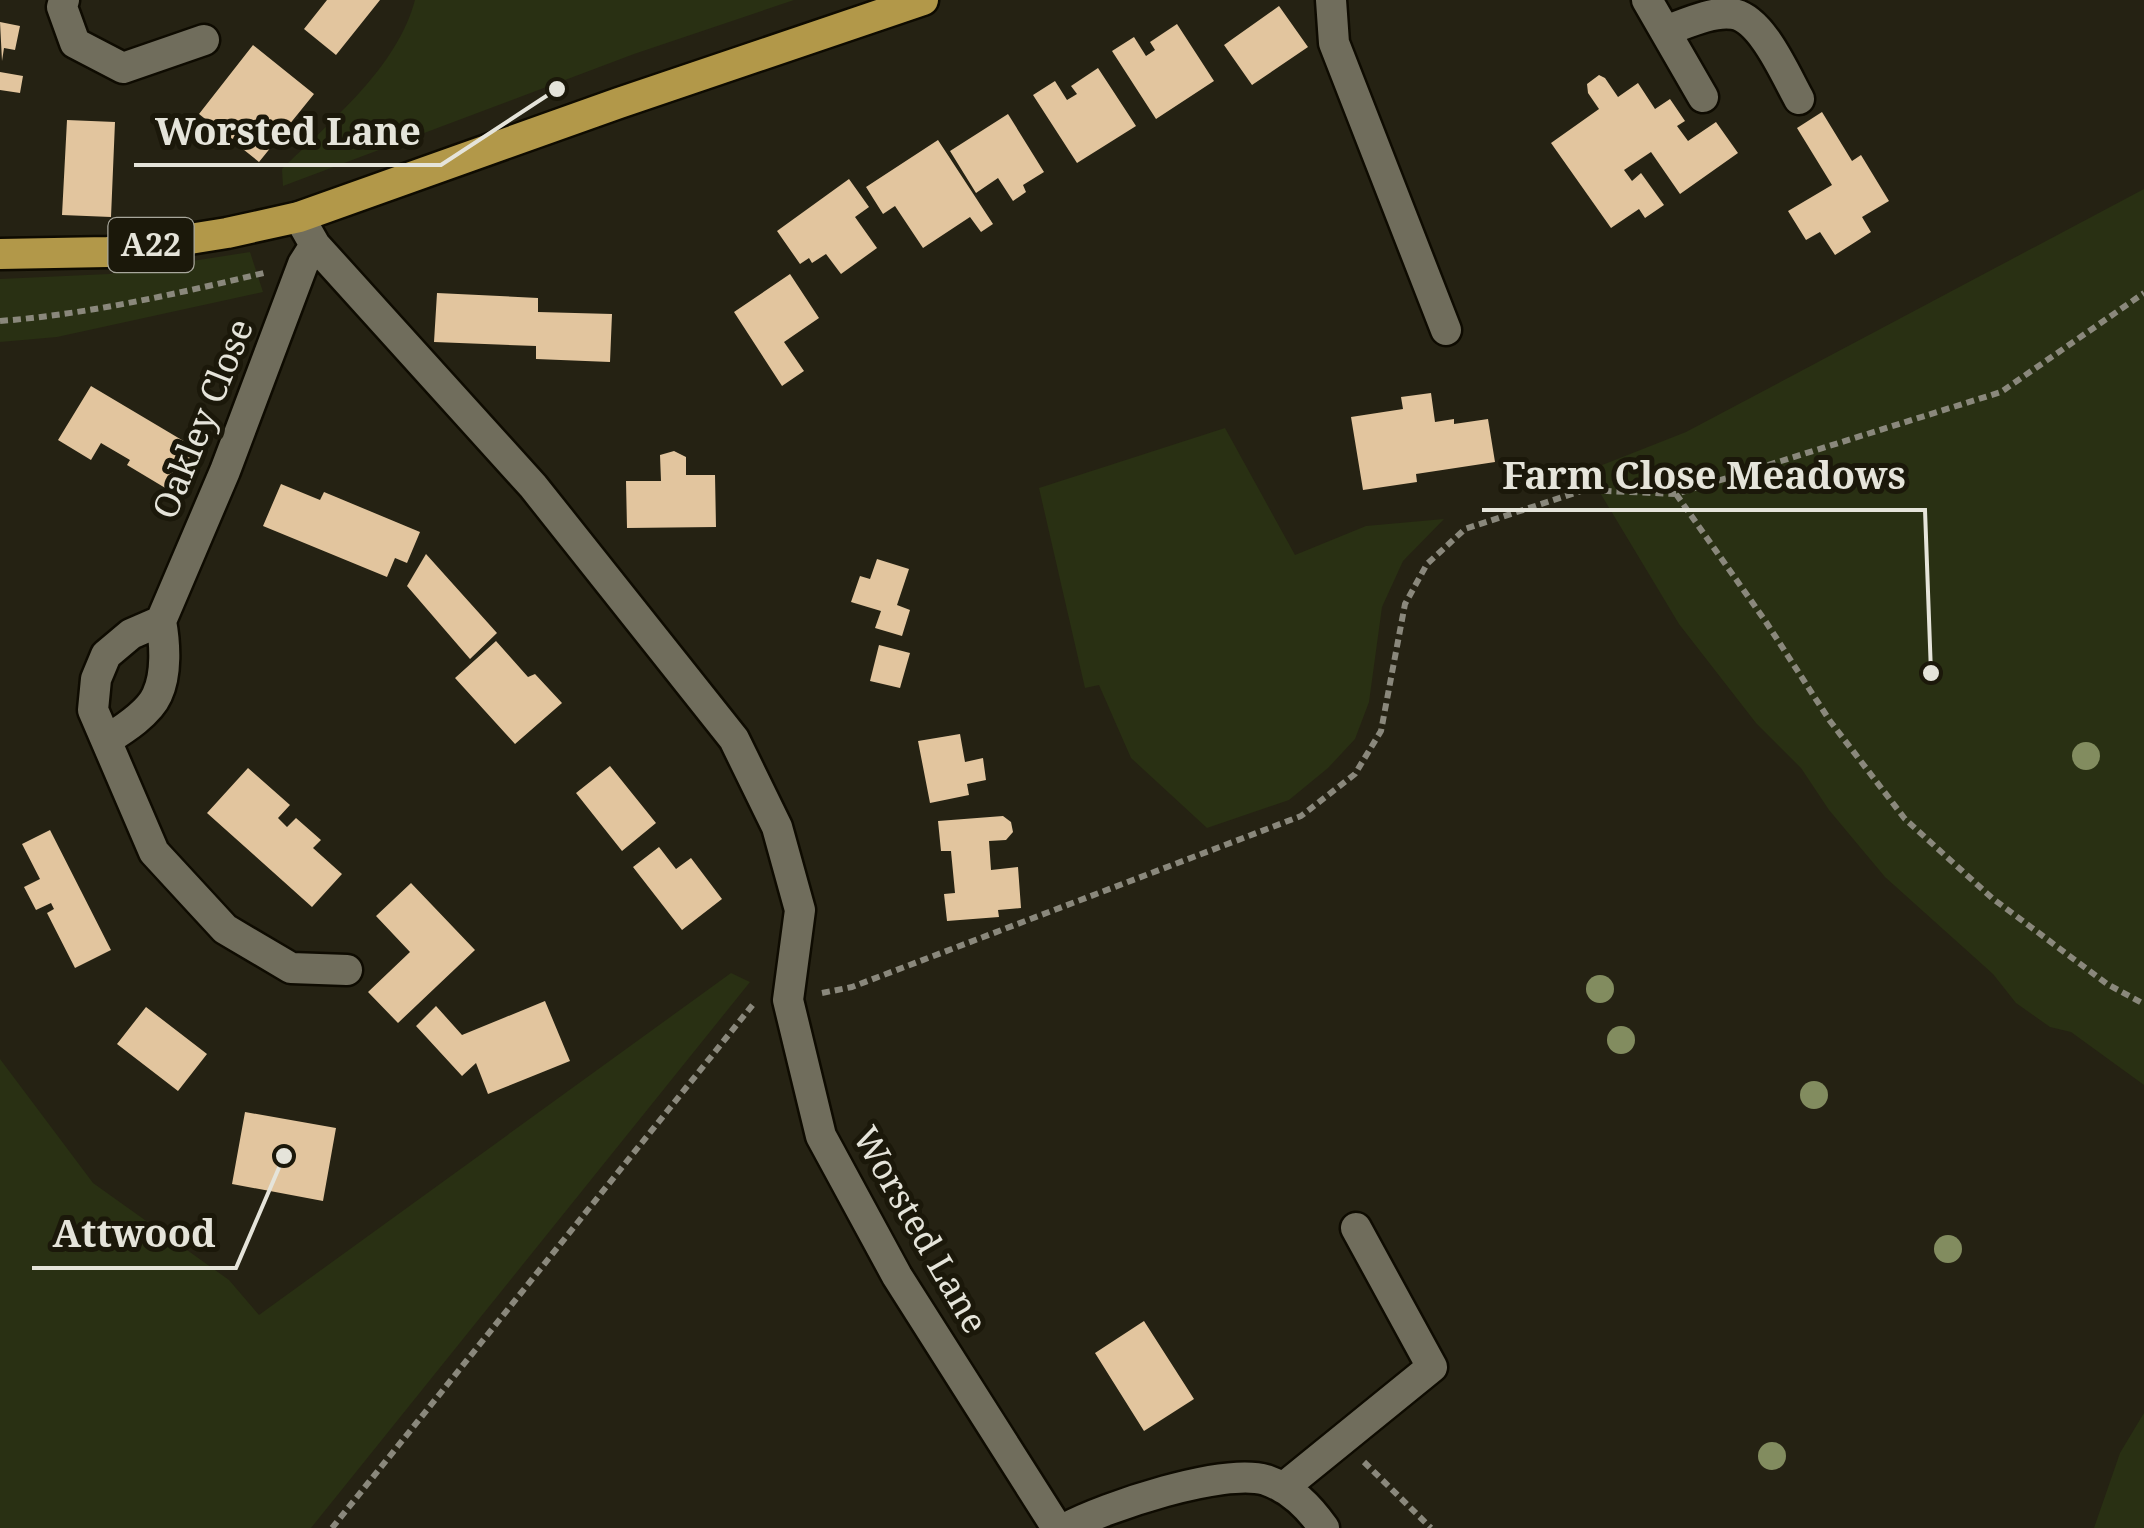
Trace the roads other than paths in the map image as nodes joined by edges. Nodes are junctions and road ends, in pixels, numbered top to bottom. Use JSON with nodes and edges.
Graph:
{"nodes":[{"id":1,"x":64,"y":0,"type":"edge"},
{"id":2,"x":924,"y":0,"type":"edge"},
{"id":3,"x":1331,"y":0,"type":"edge"},
{"id":4,"x":1647,"y":0,"type":"edge"},
{"id":5,"x":1665,"y":31,"type":"junction"},
{"id":6,"x":204,"y":40,"type":"dead end"},
{"id":7,"x":1703,"y":97,"type":"dead end"},
{"id":8,"x":1799,"y":99,"type":"dead end"},
{"id":9,"x":300,"y":217,"type":"junction"},
{"id":10,"x":0,"y":254,"type":"edge"},
{"id":11,"x":309,"y":254,"type":"junction"},
{"id":12,"x":1446,"y":330,"type":"dead end"},
{"id":13,"x":161,"y":621,"type":"junction"},
{"id":14,"x":108,"y":740,"type":"junction"},
{"id":15,"x":347,"y":970,"type":"dead end"},
{"id":16,"x":1356,"y":1228,"type":"dead end"},
{"id":17,"x":1283,"y":1488,"type":"junction"},
{"id":18,"x":1058,"y":1528,"type":"edge"},
{"id":19,"x":1066,"y":1528,"type":"edge"},
{"id":20,"x":1324,"y":1528,"type":"edge"}],
"edges":[{"from":1,"to":6,"type":"street"},
{"from":2,"to":9,"type":"highway","number":"A22"},
{"from":3,"to":12,"type":"street"},
{"from":4,"to":5,"type":"street"},
{"from":5,"to":7,"type":"street"},
{"from":5,"to":8,"type":"street"},
{"from":9,"to":10,"type":"highway","number":"A22"},
{"from":9,"to":11,"type":"street","name":"Worsted Lane"},
{"from":11,"to":13,"type":"street","name":"Oakley Close"},
{"from":11,"to":18,"type":"street","name":"Worsted Lane"},
{"from":13,"to":14,"type":"street","name":"Oakley Close"},
{"from":13,"to":14,"type":"street"},
{"from":14,"to":15,"type":"street"},
{"from":16,"to":17,"type":"street"},
{"from":17,"to":19,"type":"street"},
{"from":17,"to":20,"type":"street"}]}
